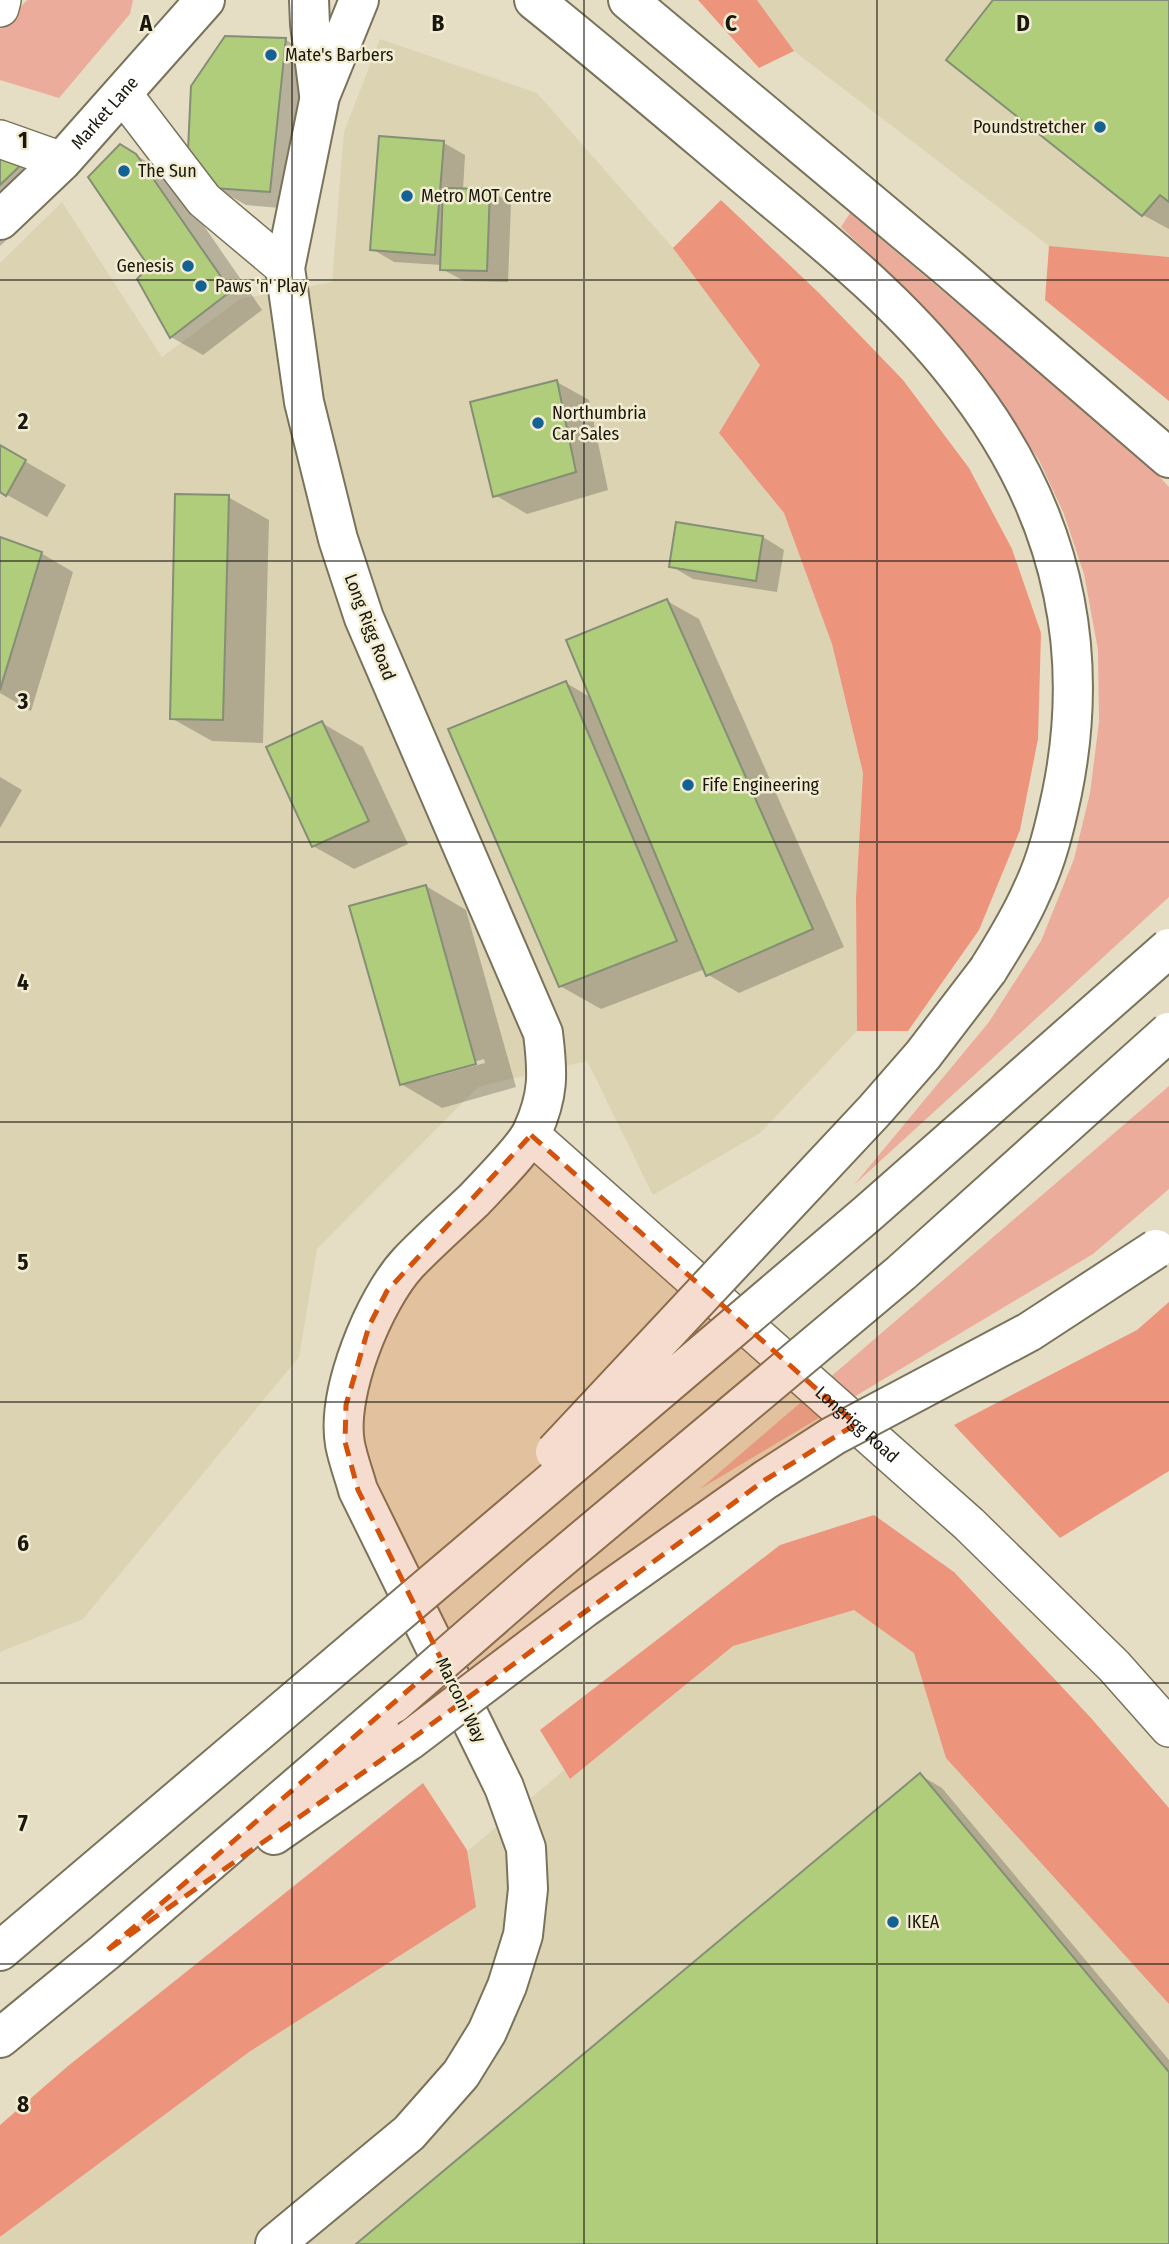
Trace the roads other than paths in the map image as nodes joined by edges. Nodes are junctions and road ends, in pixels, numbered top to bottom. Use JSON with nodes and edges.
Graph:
{"nodes":[{"id":1,"x":2,"y":0,"type":"edge"},
{"id":2,"x":205,"y":0,"type":"edge"},
{"id":3,"x":309,"y":0,"type":"edge"},
{"id":4,"x":359,"y":0,"type":"edge"},
{"id":5,"x":534,"y":0,"type":"edge"},
{"id":6,"x":628,"y":0,"type":"edge"},
{"id":7,"x":0,"y":8,"type":"edge"},
{"id":8,"x":123,"y":94,"type":"junction"},
{"id":9,"x":320,"y":96,"type":"junction"},
{"id":10,"x":0,"y":139,"type":"edge"},
{"id":11,"x":62,"y":162,"type":"junction"},
{"id":12,"x":0,"y":220,"type":"edge"},
{"id":13,"x":285,"y":268,"type":"junction"},
{"id":14,"x":1169,"y":458,"type":"edge"},
{"id":15,"x":1169,"y":948,"type":"edge"},
{"id":16,"x":1169,"y":1032,"type":"edge"},
{"id":17,"x":531,"y":1135,"type":"junction"},
{"id":18,"x":1163,"y":1244,"type":"edge"},
{"id":19,"x":444,"y":1572,"type":"junction"},
{"id":20,"x":1169,"y":1728,"type":"edge"},
{"id":21,"x":0,"y":1951,"type":"edge"},
{"id":22,"x":105,"y":1952,"type":"junction"},
{"id":23,"x":0,"y":2038,"type":"edge"},
{"id":24,"x":275,"y":2244,"type":"edge"}],
"edges":[{"from":1,"to":7,"type":"street"},
{"from":2,"to":8,"type":"main road","name":"Market Lane"},
{"from":3,"to":9,"type":"main road"},
{"from":4,"to":9,"type":"main road"},
{"from":5,"to":19,"type":"main road","bridge":true},
{"from":6,"to":14,"type":"main road"},
{"from":8,"to":11,"type":"main road","name":"Market Lane"},
{"from":8,"to":13,"type":"street"},
{"from":9,"to":13,"type":"main road","name":"Long Rigg Road"},
{"from":10,"to":11,"type":"street"},
{"from":11,"to":12,"type":"main road","name":"Market Lane"},
{"from":13,"to":17,"type":"main road","name":"Long Rigg Road"},
{"from":15,"to":19,"type":"main road","bridge":true},
{"from":16,"to":22,"type":"main road","bridge":true},
{"from":17,"to":20,"type":"street","name":"Longrigg Road"},
{"from":17,"to":24,"type":"main road","name":"Marconi Way"},
{"from":18,"to":22,"type":"main road","bridge":true},
{"from":19,"to":21,"type":"main road","bridge":true},
{"from":22,"to":23,"type":"main road"}]}
